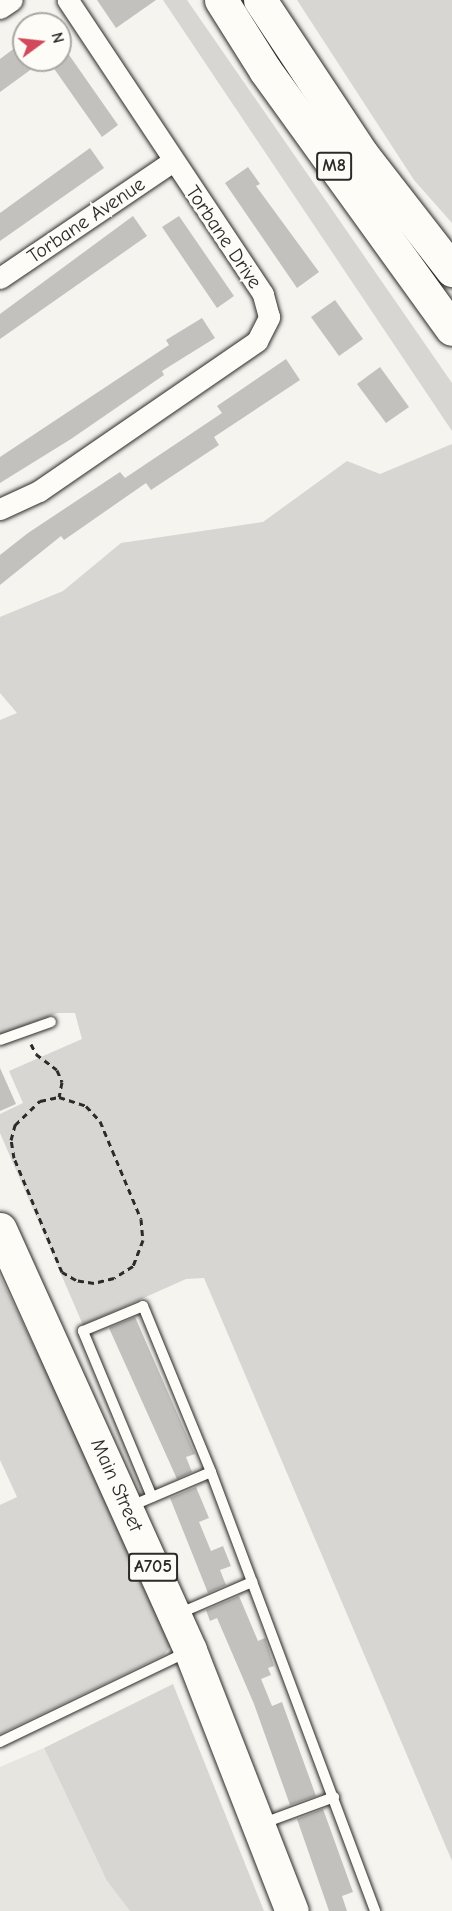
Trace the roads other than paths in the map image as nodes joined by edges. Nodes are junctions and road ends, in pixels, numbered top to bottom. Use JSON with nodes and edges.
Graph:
{"nodes":[{"id":1,"x":12,"y":0,"type":"edge"},
{"id":2,"x":68,"y":0,"type":"edge"},
{"id":3,"x":221,"y":0,"type":"edge"},
{"id":4,"x":260,"y":0,"type":"edge"},
{"id":5,"x":0,"y":8,"type":"edge"},
{"id":6,"x":265,"y":70,"type":"junction"},
{"id":7,"x":173,"y":161,"type":"junction"},
{"id":8,"x":452,"y":270,"type":"edge"},
{"id":9,"x":0,"y":278,"type":"edge"},
{"id":10,"x":452,"y":329,"type":"edge"},
{"id":11,"x":452,"y":356,"type":"edge"},
{"id":12,"x":0,"y":509,"type":"edge"},
{"id":13,"x":51,"y":1022,"type":"dead end"},
{"id":14,"x":0,"y":1040,"type":"edge"},
{"id":15,"x":0,"y":1229,"type":"edge"},
{"id":16,"x":212,"y":1472,"type":"junction"},
{"id":17,"x":140,"y":1502,"type":"junction"},
{"id":18,"x":252,"y":1582,"type":"junction"},
{"id":19,"x":174,"y":1616,"type":"junction"},
{"id":20,"x":190,"y":1650,"type":"junction"},
{"id":21,"x":0,"y":1742,"type":"edge"},
{"id":22,"x":334,"y":1797,"type":"junction"},
{"id":23,"x":259,"y":1825,"type":"junction"},
{"id":24,"x":292,"y":1911,"type":"edge"},
{"id":25,"x":375,"y":1911,"type":"edge"}],
"edges":[{"from":1,"to":5,"type":"street"},
{"from":2,"to":7,"type":"street","name":"Torbane Drive"},
{"from":3,"to":6,"type":"main road","number":"M8"},
{"from":4,"to":8,"type":"main road","number":"M8"},
{"from":6,"to":10,"type":"main road","number":"M8"},
{"from":6,"to":11,"type":"main road","number":"M8"},
{"from":7,"to":9,"type":"street","name":"Torbane Avenue"},
{"from":7,"to":12,"type":"street","name":"Torbane Drive"},
{"from":13,"to":14,"type":"lane"},
{"from":15,"to":17,"type":"main road","name":"Main Street","number":"A705"},
{"from":16,"to":17,"type":"lane"},
{"from":16,"to":17,"type":"lane"},
{"from":16,"to":18,"type":"lane"},
{"from":17,"to":19,"type":"main road","name":"Main Street","number":"A705"},
{"from":18,"to":19,"type":"lane"},
{"from":18,"to":22,"type":"lane"},
{"from":19,"to":20,"type":"main road","name":"Main Street","number":"A705"},
{"from":20,"to":21,"type":"lane"},
{"from":20,"to":23,"type":"main road","name":"Main Street","number":"A705"},
{"from":22,"to":23,"type":"lane"},
{"from":22,"to":25,"type":"lane"},
{"from":23,"to":24,"type":"main road","name":"Main Street","number":"A705"}]}
